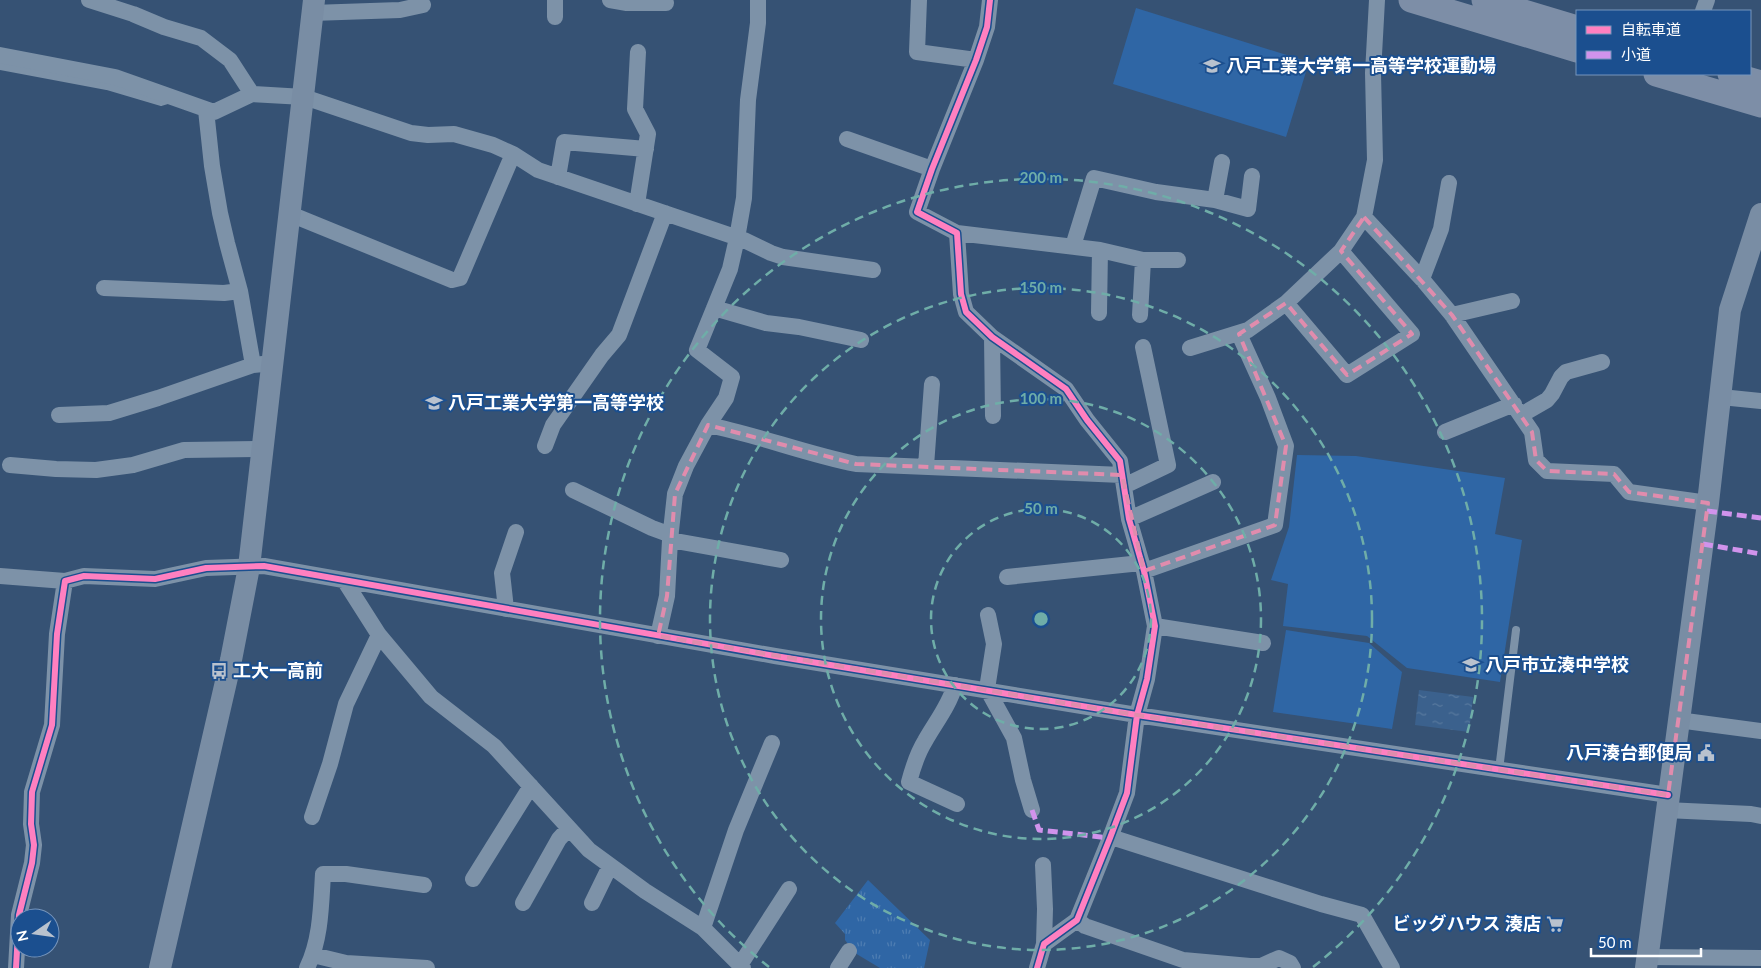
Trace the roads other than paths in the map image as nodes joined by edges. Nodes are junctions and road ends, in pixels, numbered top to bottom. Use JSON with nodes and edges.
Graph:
{"nodes":[{"id":1,"x":89,"y":0,"type":"edge"},
{"id":2,"x":555,"y":0,"type":"edge"},
{"id":3,"x":610,"y":0,"type":"edge"},
{"id":4,"x":758,"y":0,"type":"edge"},
{"id":5,"x":919,"y":0,"type":"edge"},
{"id":6,"x":990,"y":0,"type":"edge"},
{"id":7,"x":1377,"y":0,"type":"edge"},
{"id":8,"x":1411,"y":0,"type":"edge"},
{"id":9,"x":1484,"y":0,"type":"edge"},
{"id":10,"x":666,"y":3,"type":"dead end"},
{"id":11,"x":423,"y":5,"type":"dead end"},
{"id":12,"x":313,"y":7,"type":"edge"},
{"id":13,"x":555,"y":17,"type":"dead end"},
{"id":14,"x":1576,"y":28,"type":"edge"},
{"id":15,"x":1576,"y":50,"type":"edge"},
{"id":16,"x":638,"y":52,"type":"dead end"},
{"id":17,"x":0,"y":55,"type":"edge"},
{"id":18,"x":976,"y":60,"type":"junction"},
{"id":19,"x":0,"y":66,"type":"edge"},
{"id":20,"x":1659,"y":75,"type":"edge"},
{"id":21,"x":1733,"y":75,"type":"edge"},
{"id":22,"x":1761,"y":83,"type":"edge"},
{"id":23,"x":252,"y":94,"type":"junction"},
{"id":24,"x":304,"y":97,"type":"junction"},
{"id":25,"x":173,"y":98,"type":"junction"},
{"id":26,"x":1761,"y":105,"type":"edge"},
{"id":27,"x":206,"y":110,"type":"junction"},
{"id":28,"x":847,"y":139,"type":"dead end"},
{"id":29,"x":646,"y":149,"type":"junction"},
{"id":30,"x":513,"y":154,"type":"junction"},
{"id":31,"x":1222,"y":162,"type":"dead end"},
{"id":32,"x":932,"y":169,"type":"junction"},
{"id":33,"x":1252,"y":176,"type":"dead end"},
{"id":34,"x":558,"y":177,"type":"junction"},
{"id":35,"x":1450,"y":183,"type":"dead end"},
{"id":36,"x":1215,"y":200,"type":"junction"},
{"id":37,"x":637,"y":204,"type":"junction"},
{"id":38,"x":665,"y":213,"type":"junction"},
{"id":39,"x":290,"y":214,"type":"junction"},
{"id":40,"x":1761,"y":214,"type":"edge"},
{"id":41,"x":1364,"y":217,"type":"junction"},
{"id":42,"x":957,"y":233,"type":"junction"},
{"id":43,"x":737,"y":238,"type":"junction"},
{"id":44,"x":1073,"y":246,"type":"junction"},
{"id":45,"x":1100,"y":250,"type":"junction"},
{"id":46,"x":1341,"y":250,"type":"junction"},
{"id":47,"x":1143,"y":260,"type":"junction"},
{"id":48,"x":1178,"y":260,"type":"dead end"},
{"id":49,"x":873,"y":270,"type":"dead end"},
{"id":50,"x":1422,"y":279,"type":"junction"},
{"id":51,"x":104,"y":288,"type":"dead end"},
{"id":52,"x":240,"y":291,"type":"junction"},
{"id":53,"x":1512,"y":301,"type":"dead end"},
{"id":54,"x":1286,"y":303,"type":"junction"},
{"id":55,"x":714,"y":308,"type":"junction"},
{"id":56,"x":1099,"y":313,"type":"dead end"},
{"id":57,"x":1140,"y":315,"type":"dead end"},
{"id":58,"x":1452,"y":315,"type":"junction"},
{"id":59,"x":1239,"y":334,"type":"junction"},
{"id":60,"x":992,"y":337,"type":"junction"},
{"id":61,"x":861,"y":340,"type":"dead end"},
{"id":62,"x":1143,"y":347,"type":"dead end"},
{"id":63,"x":1190,"y":348,"type":"dead end"},
{"id":64,"x":1602,"y":362,"type":"dead end"},
{"id":65,"x":263,"y":365,"type":"junction"},
{"id":66,"x":932,"y":384,"type":"dead end"},
{"id":67,"x":1721,"y":397,"type":"junction"},
{"id":68,"x":1761,"y":400,"type":"edge"},
{"id":69,"x":1517,"y":410,"type":"junction"},
{"id":70,"x":59,"y":414,"type":"dead end"},
{"id":71,"x":993,"y":416,"type":"dead end"},
{"id":72,"x":708,"y":425,"type":"junction"},
{"id":73,"x":1445,"y":432,"type":"dead end"},
{"id":74,"x":545,"y":446,"type":"dead end"},
{"id":75,"x":262,"y":448,"type":"junction"},
{"id":76,"x":10,"y":465,"type":"dead end"},
{"id":77,"x":926,"y":466,"type":"junction"},
{"id":78,"x":1123,"y":481,"type":"junction"},
{"id":79,"x":1213,"y":482,"type":"dead end"},
{"id":80,"x":573,"y":490,"type":"dead end"},
{"id":81,"x":1708,"y":503,"type":"junction"},
{"id":82,"x":1129,"y":519,"type":"junction"},
{"id":83,"x":516,"y":532,"type":"dead end"},
{"id":84,"x":670,"y":537,"type":"junction"},
{"id":85,"x":781,"y":560,"type":"dead end"},
{"id":86,"x":249,"y":567,"type":"junction"},
{"id":87,"x":1143,"y":567,"type":"junction"},
{"id":88,"x":0,"y":576,"type":"edge"},
{"id":89,"x":1007,"y":577,"type":"dead end"},
{"id":90,"x":344,"y":580,"type":"junction"},
{"id":91,"x":65,"y":581,"type":"junction"},
{"id":92,"x":506,"y":609,"type":"junction"},
{"id":93,"x":988,"y":615,"type":"dead end"},
{"id":94,"x":1154,"y":626,"type":"junction"},
{"id":95,"x":1516,"y":630,"type":"dead end"},
{"id":96,"x":379,"y":635,"type":"junction"},
{"id":97,"x":658,"y":636,"type":"junction"},
{"id":98,"x":1263,"y":643,"type":"dead end"},
{"id":99,"x":955,"y":685,"type":"junction"},
{"id":100,"x":987,"y":689,"type":"junction"},
{"id":101,"x":1137,"y":714,"type":"junction"},
{"id":102,"x":1678,"y":720,"type":"junction"},
{"id":103,"x":1761,"y":731,"type":"edge"},
{"id":104,"x":772,"y":743,"type":"dead end"},
{"id":105,"x":1499,"y":770,"type":"junction"},
{"id":106,"x":531,"y":786,"type":"junction"},
{"id":107,"x":1667,"y":802,"type":"junction"},
{"id":108,"x":956,"y":804,"type":"dead end"},
{"id":109,"x":1032,"y":810,"type":"dead end"},
{"id":110,"x":1761,"y":816,"type":"edge"},
{"id":111,"x":312,"y":817,"type":"dead end"},
{"id":112,"x":569,"y":828,"type":"junction"},
{"id":113,"x":1111,"y":837,"type":"junction"},
{"id":114,"x":1043,"y":865,"type":"dead end"},
{"id":115,"x":610,"y":866,"type":"junction"},
{"id":116,"x":473,"y":879,"type":"dead end"},
{"id":117,"x":424,"y":885,"type":"dead end"},
{"id":118,"x":789,"y":889,"type":"dead end"},
{"id":119,"x":523,"y":903,"type":"dead end"},
{"id":120,"x":592,"y":903,"type":"dead end"},
{"id":121,"x":1077,"y":920,"type":"junction"},
{"id":122,"x":703,"y":928,"type":"junction"},
{"id":123,"x":1044,"y":944,"type":"junction"},
{"id":124,"x":726,"y":951,"type":"junction"},
{"id":125,"x":849,"y":951,"type":"dead end"},
{"id":126,"x":1761,"y":958,"type":"edge"},
{"id":127,"x":310,"y":962,"type":"edge"},
{"id":128,"x":1646,"y":962,"type":"edge"},
{"id":129,"x":1214,"y":965,"type":"edge"},
{"id":130,"x":741,"y":966,"type":"edge"},
{"id":131,"x":16,"y":968,"type":"edge"},
{"id":132,"x":160,"y":968,"type":"edge"},
{"id":133,"x":427,"y":968,"type":"edge"},
{"id":134,"x":722,"y":968,"type":"edge"},
{"id":135,"x":838,"y":968,"type":"edge"},
{"id":136,"x":1037,"y":968,"type":"edge"},
{"id":137,"x":1292,"y":968,"type":"edge"},
{"id":138,"x":1392,"y":968,"type":"edge"}],
"edges":[{"from":1,"to":23,"type":"street"},
{"from":2,"to":13,"type":"street"},
{"from":3,"to":10,"type":"street"},
{"from":4,"to":43,"type":"street"},
{"from":5,"to":18,"type":"street"},
{"from":6,"to":18,"type":"street"},
{"from":7,"to":41,"type":"street"},
{"from":8,"to":15,"type":"main road"},
{"from":9,"to":14,"type":"main road"},
{"from":11,"to":12,"type":"street"},
{"from":12,"to":24,"type":"street"},
{"from":16,"to":29,"type":"street"},
{"from":17,"to":25,"type":"street"},
{"from":18,"to":32,"type":"street"},
{"from":19,"to":25,"type":"lane"},
{"from":20,"to":26,"type":"main road"},
{"from":21,"to":22,"type":"main road"},
{"from":23,"to":24,"type":"street"},
{"from":23,"to":27,"type":"street"},
{"from":24,"to":30,"type":"street"},
{"from":24,"to":39,"type":"street"},
{"from":25,"to":27,"type":"street"},
{"from":27,"to":52,"type":"street"},
{"from":28,"to":32,"type":"street"},
{"from":29,"to":34,"type":"street"},
{"from":29,"to":37,"type":"street"},
{"from":30,"to":34,"type":"street"},
{"from":30,"to":39,"type":"street"},
{"from":31,"to":36,"type":"street"},
{"from":32,"to":42,"type":"street"},
{"from":33,"to":36,"type":"street"},
{"from":34,"to":37,"type":"street"},
{"from":35,"to":50,"type":"street"},
{"from":36,"to":44,"type":"street"},
{"from":37,"to":38,"type":"street"},
{"from":38,"to":43,"type":"street"},
{"from":38,"to":74,"type":"street"},
{"from":39,"to":65,"type":"street"},
{"from":40,"to":67,"type":"street"},
{"from":41,"to":46,"type":"street"},
{"from":41,"to":50,"type":"street"},
{"from":42,"to":44,"type":"street"},
{"from":42,"to":60,"type":"street"},
{"from":43,"to":49,"type":"street"},
{"from":43,"to":55,"type":"street"},
{"from":44,"to":45,"type":"street"},
{"from":45,"to":47,"type":"street"},
{"from":45,"to":56,"type":"street"},
{"from":46,"to":54,"type":"street"},
{"from":46,"to":54,"type":"street"},
{"from":47,"to":48,"type":"street"},
{"from":47,"to":57,"type":"street"},
{"from":50,"to":58,"type":"street"},
{"from":51,"to":52,"type":"street"},
{"from":52,"to":65,"type":"street"},
{"from":53,"to":58,"type":"street"},
{"from":54,"to":59,"type":"street"},
{"from":55,"to":61,"type":"street"},
{"from":55,"to":72,"type":"street"},
{"from":58,"to":69,"type":"street"},
{"from":59,"to":63,"type":"street"},
{"from":59,"to":87,"type":"street"},
{"from":60,"to":71,"type":"street"},
{"from":60,"to":78,"type":"street"},
{"from":62,"to":78,"type":"street"},
{"from":64,"to":69,"type":"street"},
{"from":65,"to":70,"type":"street"},
{"from":65,"to":75,"type":"street"},
{"from":66,"to":77,"type":"street"},
{"from":67,"to":68,"type":"street"},
{"from":67,"to":81,"type":"street"},
{"from":69,"to":73,"type":"street"},
{"from":69,"to":81,"type":"street"},
{"from":72,"to":77,"type":"street"},
{"from":72,"to":84,"type":"street"},
{"from":75,"to":76,"type":"street"},
{"from":75,"to":86,"type":"street"},
{"from":77,"to":78,"type":"street"},
{"from":78,"to":82,"type":"street"},
{"from":79,"to":82,"type":"street"},
{"from":80,"to":84,"type":"street"},
{"from":81,"to":102,"type":"street"},
{"from":82,"to":87,"type":"street"},
{"from":83,"to":92,"type":"street"},
{"from":84,"to":85,"type":"street"},
{"from":84,"to":97,"type":"street"},
{"from":86,"to":90,"type":"street"},
{"from":86,"to":91,"type":"street"},
{"from":86,"to":132,"type":"street"},
{"from":87,"to":89,"type":"street"},
{"from":87,"to":94,"type":"street"},
{"from":88,"to":91,"type":"street"},
{"from":90,"to":92,"type":"street"},
{"from":90,"to":96,"type":"street"},
{"from":91,"to":131,"type":"street"},
{"from":92,"to":97,"type":"street"},
{"from":93,"to":100,"type":"street"},
{"from":94,"to":98,"type":"street"},
{"from":94,"to":101,"type":"street"},
{"from":95,"to":105,"type":"lane"},
{"from":96,"to":106,"type":"street"},
{"from":96,"to":111,"type":"street"},
{"from":97,"to":99,"type":"street"},
{"from":99,"to":100,"type":"street"},
{"from":99,"to":108,"type":"street"},
{"from":100,"to":101,"type":"street"},
{"from":100,"to":109,"type":"street"},
{"from":101,"to":105,"type":"street"},
{"from":101,"to":113,"type":"street"},
{"from":102,"to":103,"type":"street"},
{"from":102,"to":107,"type":"street"},
{"from":104,"to":122,"type":"street"},
{"from":105,"to":107,"type":"street"},
{"from":106,"to":112,"type":"street"},
{"from":106,"to":116,"type":"street"},
{"from":107,"to":110,"type":"street"},
{"from":107,"to":128,"type":"street"},
{"from":112,"to":115,"type":"street"},
{"from":112,"to":119,"type":"street"},
{"from":113,"to":121,"type":"street"},
{"from":113,"to":138,"type":"street"},
{"from":114,"to":123,"type":"street"},
{"from":115,"to":120,"type":"street"},
{"from":115,"to":122,"type":"street"},
{"from":117,"to":127,"type":"street"},
{"from":118,"to":130,"type":"street"},
{"from":121,"to":123,"type":"street"},
{"from":121,"to":129,"type":"street"},
{"from":122,"to":124,"type":"street"},
{"from":123,"to":136,"type":"street"},
{"from":124,"to":130,"type":"street"},
{"from":124,"to":134,"type":"street"},
{"from":125,"to":135,"type":"street"},
{"from":126,"to":128,"type":"street"},
{"from":127,"to":133,"type":"street"},
{"from":129,"to":137,"type":"street"}]}
